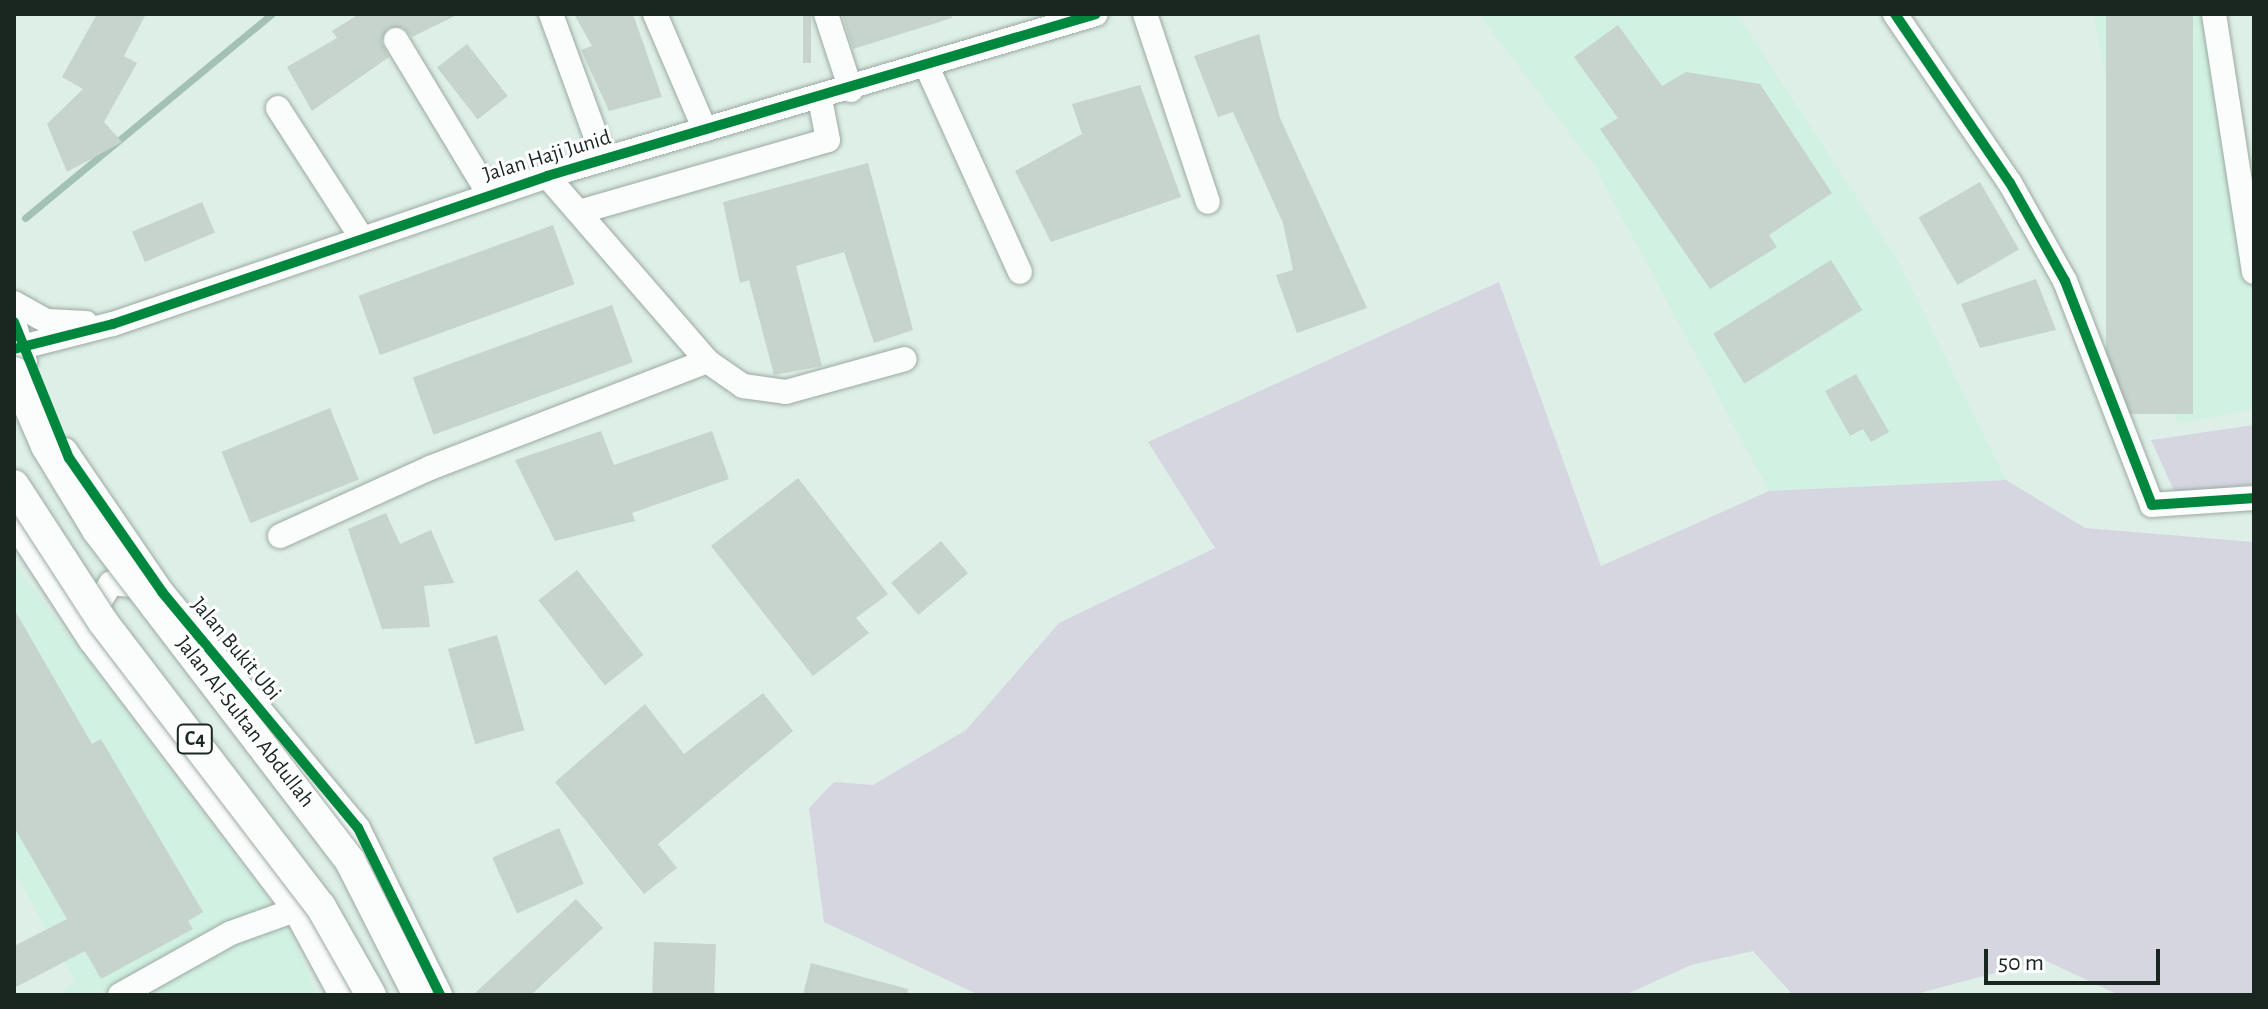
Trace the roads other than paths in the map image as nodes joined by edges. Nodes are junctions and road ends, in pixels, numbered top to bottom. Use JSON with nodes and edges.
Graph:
{"nodes":[{"id":1,"x":551,"y":14,"type":"edge"},
{"id":2,"x":655,"y":14,"type":"edge"},
{"id":3,"x":826,"y":14,"type":"edge"},
{"id":4,"x":1096,"y":14,"type":"edge"},
{"id":5,"x":1145,"y":14,"type":"edge"},
{"id":6,"x":2214,"y":14,"type":"edge"},
{"id":7,"x":1904,"y":17,"type":"edge"},
{"id":8,"x":396,"y":40,"type":"dead end"},
{"id":9,"x":927,"y":67,"type":"junction"},
{"id":10,"x":851,"y":90,"type":"junction"},
{"id":11,"x":820,"y":99,"type":"junction"},
{"id":12,"x":278,"y":108,"type":"dead end"},
{"id":13,"x":705,"y":130,"type":"junction"},
{"id":14,"x":604,"y":159,"type":"junction"},
{"id":15,"x":547,"y":176,"type":"junction"},
{"id":16,"x":489,"y":194,"type":"junction"},
{"id":17,"x":1208,"y":202,"type":"dead end"},
{"id":18,"x":579,"y":212,"type":"junction"},
{"id":19,"x":360,"y":235,"type":"junction"},
{"id":20,"x":1020,"y":272,"type":"dead end"},
{"id":21,"x":2254,"y":272,"type":"edge"},
{"id":22,"x":14,"y":303,"type":"edge"},
{"id":23,"x":14,"y":322,"type":"edge"},
{"id":24,"x":113,"y":324,"type":"junction"},
{"id":25,"x":16,"y":357,"type":"edge"},
{"id":26,"x":905,"y":359,"type":"dead end"},
{"id":27,"x":707,"y":361,"type":"junction"},
{"id":28,"x":14,"y":485,"type":"edge"},
{"id":29,"x":2254,"y":498,"type":"edge"},
{"id":30,"x":14,"y":523,"type":"edge"},
{"id":31,"x":280,"y":536,"type":"dead end"},
{"id":32,"x":162,"y":592,"type":"junction"},
{"id":33,"x":91,"y":641,"type":"junction"},
{"id":34,"x":295,"y":910,"type":"junction"},
{"id":35,"x":120,"y":995,"type":"edge"},
{"id":36,"x":341,"y":995,"type":"edge"},
{"id":37,"x":371,"y":995,"type":"edge"},
{"id":38,"x":418,"y":995,"type":"edge"},
{"id":39,"x":440,"y":995,"type":"edge"}],
"edges":[{"from":1,"to":14,"type":"street"},
{"from":2,"to":13,"type":"street"},
{"from":3,"to":10,"type":"street"},
{"from":4,"to":9,"type":"street","name":"Jalan Haji Junid"},
{"from":5,"to":17,"type":"street"},
{"from":6,"to":21,"type":"street"},
{"from":7,"to":29,"type":"street"},
{"from":8,"to":16,"type":"street"},
{"from":9,"to":10,"type":"street","name":"Jalan Haji Junid"},
{"from":9,"to":20,"type":"street"},
{"from":10,"to":11,"type":"street","name":"Jalan Haji Junid"},
{"from":11,"to":13,"type":"street","name":"Jalan Haji Junid"},
{"from":11,"to":18,"type":"street"},
{"from":12,"to":19,"type":"street"},
{"from":13,"to":14,"type":"street","name":"Jalan Haji Junid"},
{"from":14,"to":15,"type":"street","name":"Jalan Haji Junid"},
{"from":15,"to":16,"type":"street","name":"Jalan Haji Junid"},
{"from":15,"to":18,"type":"street"},
{"from":16,"to":19,"type":"street","name":"Jalan Haji Junid"},
{"from":18,"to":27,"type":"street"},
{"from":19,"to":24,"type":"street","name":"Jalan Haji Junid"},
{"from":22,"to":24,"type":"street"},
{"from":23,"to":25,"type":"street","name":"Jalan Bukit Ubi"},
{"from":24,"to":25,"type":"street","name":"Jalan Haji Junid"},
{"from":25,"to":32,"type":"street","name":"Jalan Bukit Ubi"},
{"from":25,"to":38,"type":"main road","name":"Jalan Al-Sultan Abdullah","number":"C4","bridge":true},
{"from":26,"to":27,"type":"street"},
{"from":27,"to":31,"type":"street"},
{"from":28,"to":37,"type":"main road","number":"C4","bridge":true},
{"from":30,"to":33,"type":"street","number":"C4"},
{"from":32,"to":33,"type":"street"},
{"from":32,"to":39,"type":"street","name":"Jalan Bukit Ubi"},
{"from":33,"to":34,"type":"street","number":"C4"},
{"from":34,"to":35,"type":"street"},
{"from":34,"to":36,"type":"street","number":"C4"}]}
